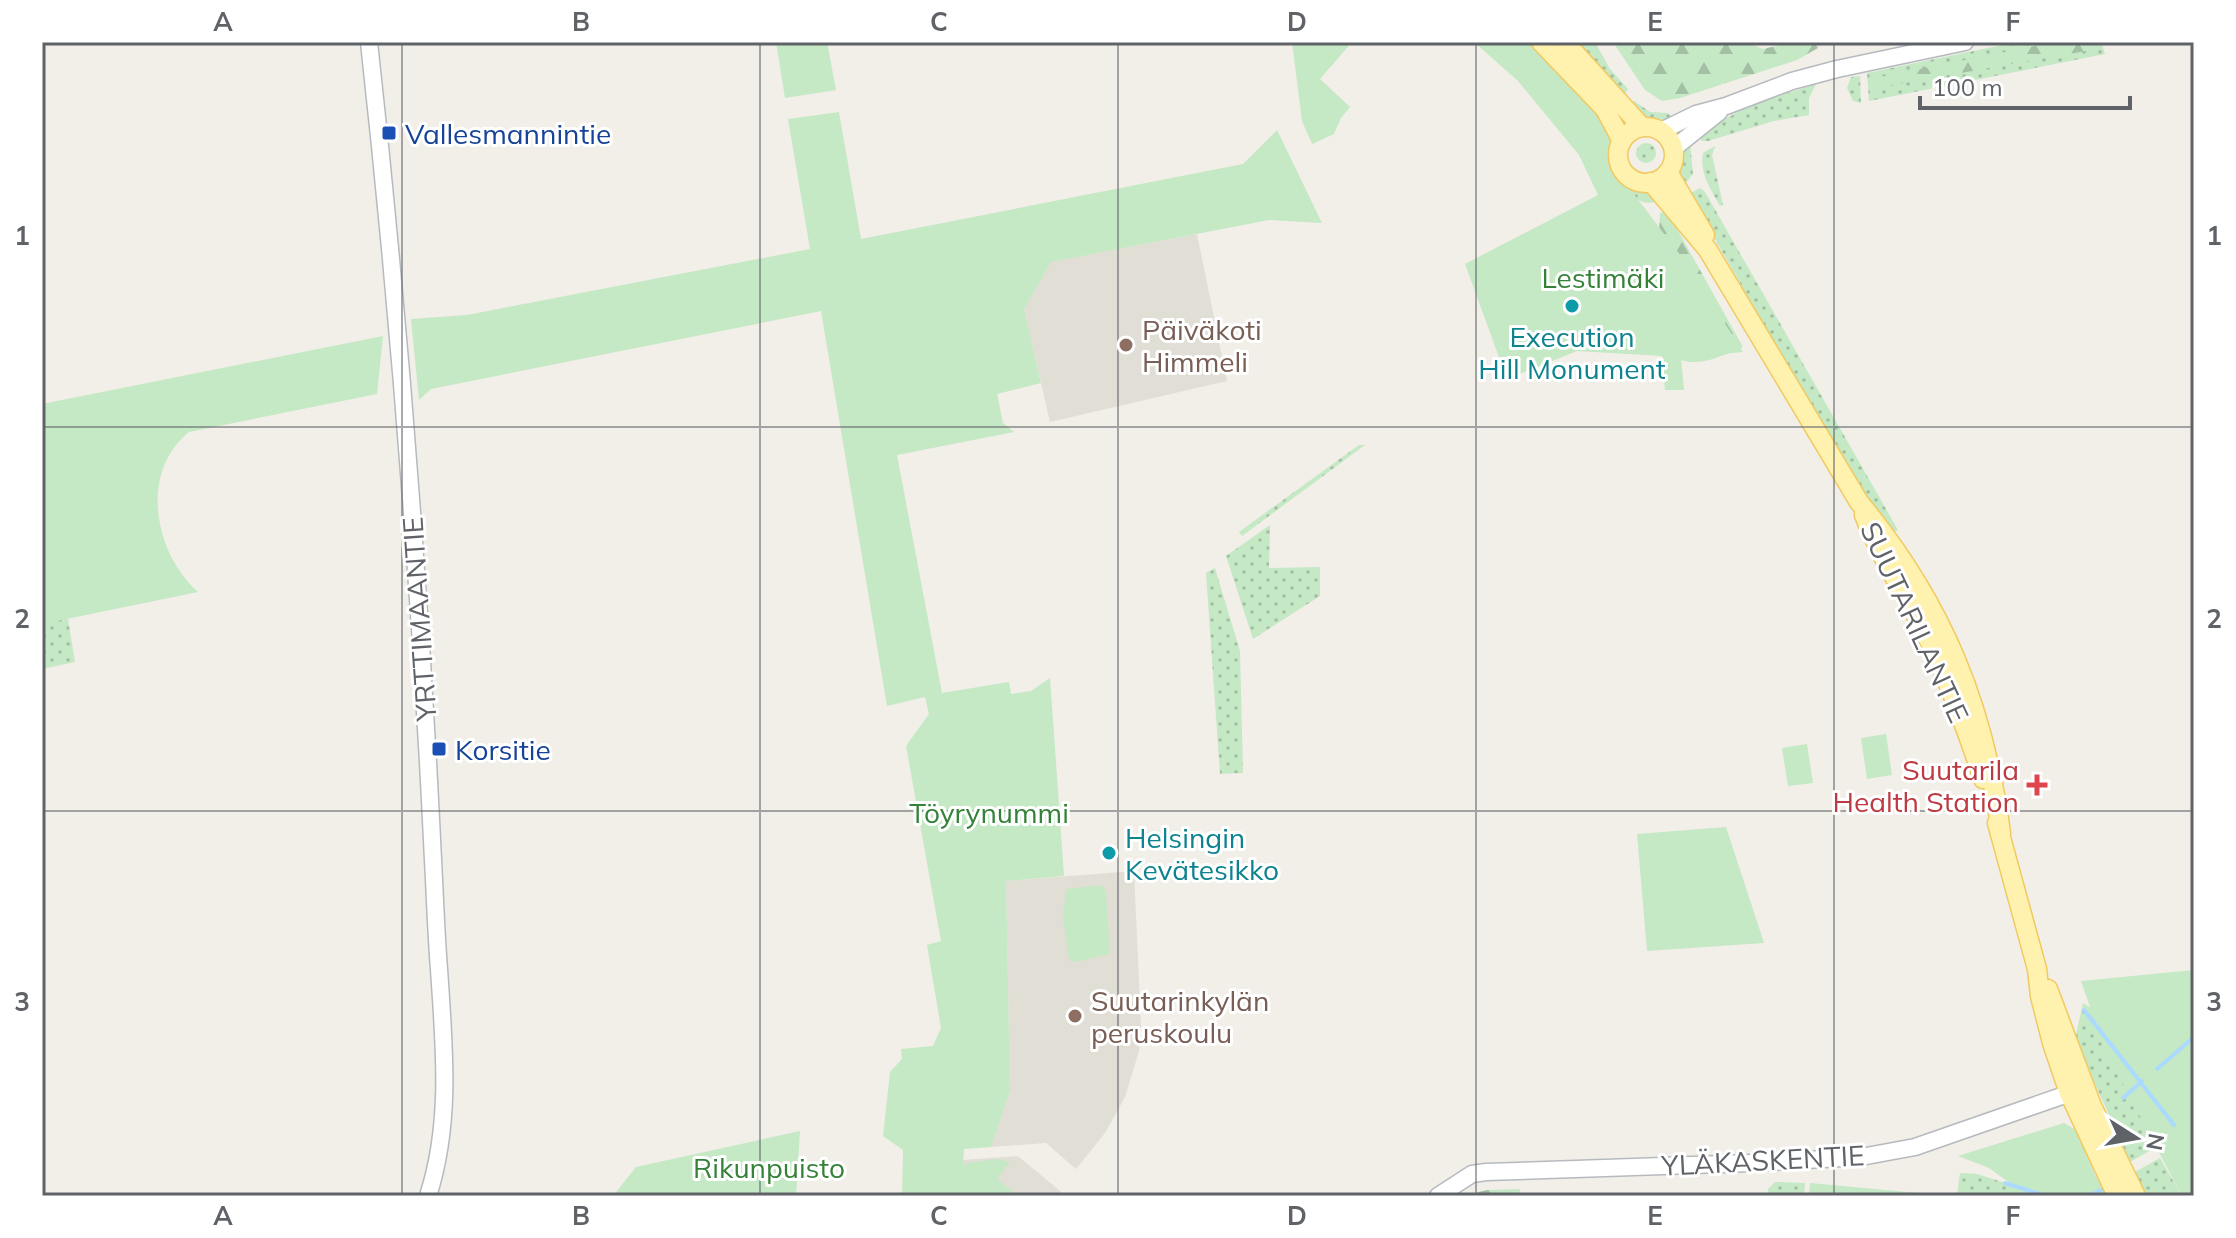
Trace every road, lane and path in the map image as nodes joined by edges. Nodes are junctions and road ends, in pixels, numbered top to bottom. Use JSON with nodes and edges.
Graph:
{"nodes":[{"id":1,"x":369,"y":42,"type":"edge"},
{"id":2,"x":1541,"y":42,"type":"edge"},
{"id":3,"x":1565,"y":42,"type":"edge"},
{"id":4,"x":1965,"y":42,"type":"edge"},
{"id":5,"x":1726,"y":106,"type":"junction"},
{"id":6,"x":1642,"y":127,"type":"junction"},
{"id":7,"x":1661,"y":131,"type":"junction"},
{"id":8,"x":1622,"y":141,"type":"junction"},
{"id":9,"x":1674,"y":148,"type":"junction"},
{"id":10,"x":1668,"y":172,"type":"junction"},
{"id":11,"x":1651,"y":182,"type":"junction"},
{"id":12,"x":1708,"y":250,"type":"junction"},
{"id":13,"x":2077,"y":1091,"type":"junction"},
{"id":14,"x":428,"y":1196,"type":"edge"},
{"id":15,"x":1438,"y":1196,"type":"edge"},
{"id":16,"x":2117,"y":1196,"type":"edge"},
{"id":17,"x":2136,"y":1196,"type":"edge"}],
"edges":[{"from":1,"to":14,"type":"street","name":"YRTTIMAANTIE"},
{"from":2,"to":8,"type":"main road"},
{"from":3,"to":6,"type":"main road"},
{"from":4,"to":5,"type":"street"},
{"from":5,"to":7,"type":"street"},
{"from":5,"to":9,"type":"street"},
{"from":6,"to":7,"type":"main road"},
{"from":6,"to":8,"type":"main road"},
{"from":7,"to":9,"type":"main road"},
{"from":8,"to":11,"type":"main road"},
{"from":9,"to":10,"type":"main road"},
{"from":10,"to":11,"type":"main road"},
{"from":10,"to":12,"type":"main road","name":"SUUTARILANTIE"},
{"from":11,"to":12,"type":"main road","name":"SUUTARILANTIE"},
{"from":12,"to":13,"type":"main road","name":"SUUTARILANTIE"},
{"from":13,"to":15,"type":"street","name":"YLÄKASKENTIE"},
{"from":13,"to":16,"type":"main road","name":"SUUTARILANTIE"},
{"from":13,"to":17,"type":"main road","name":"SUUTARILANTIE"}]}
